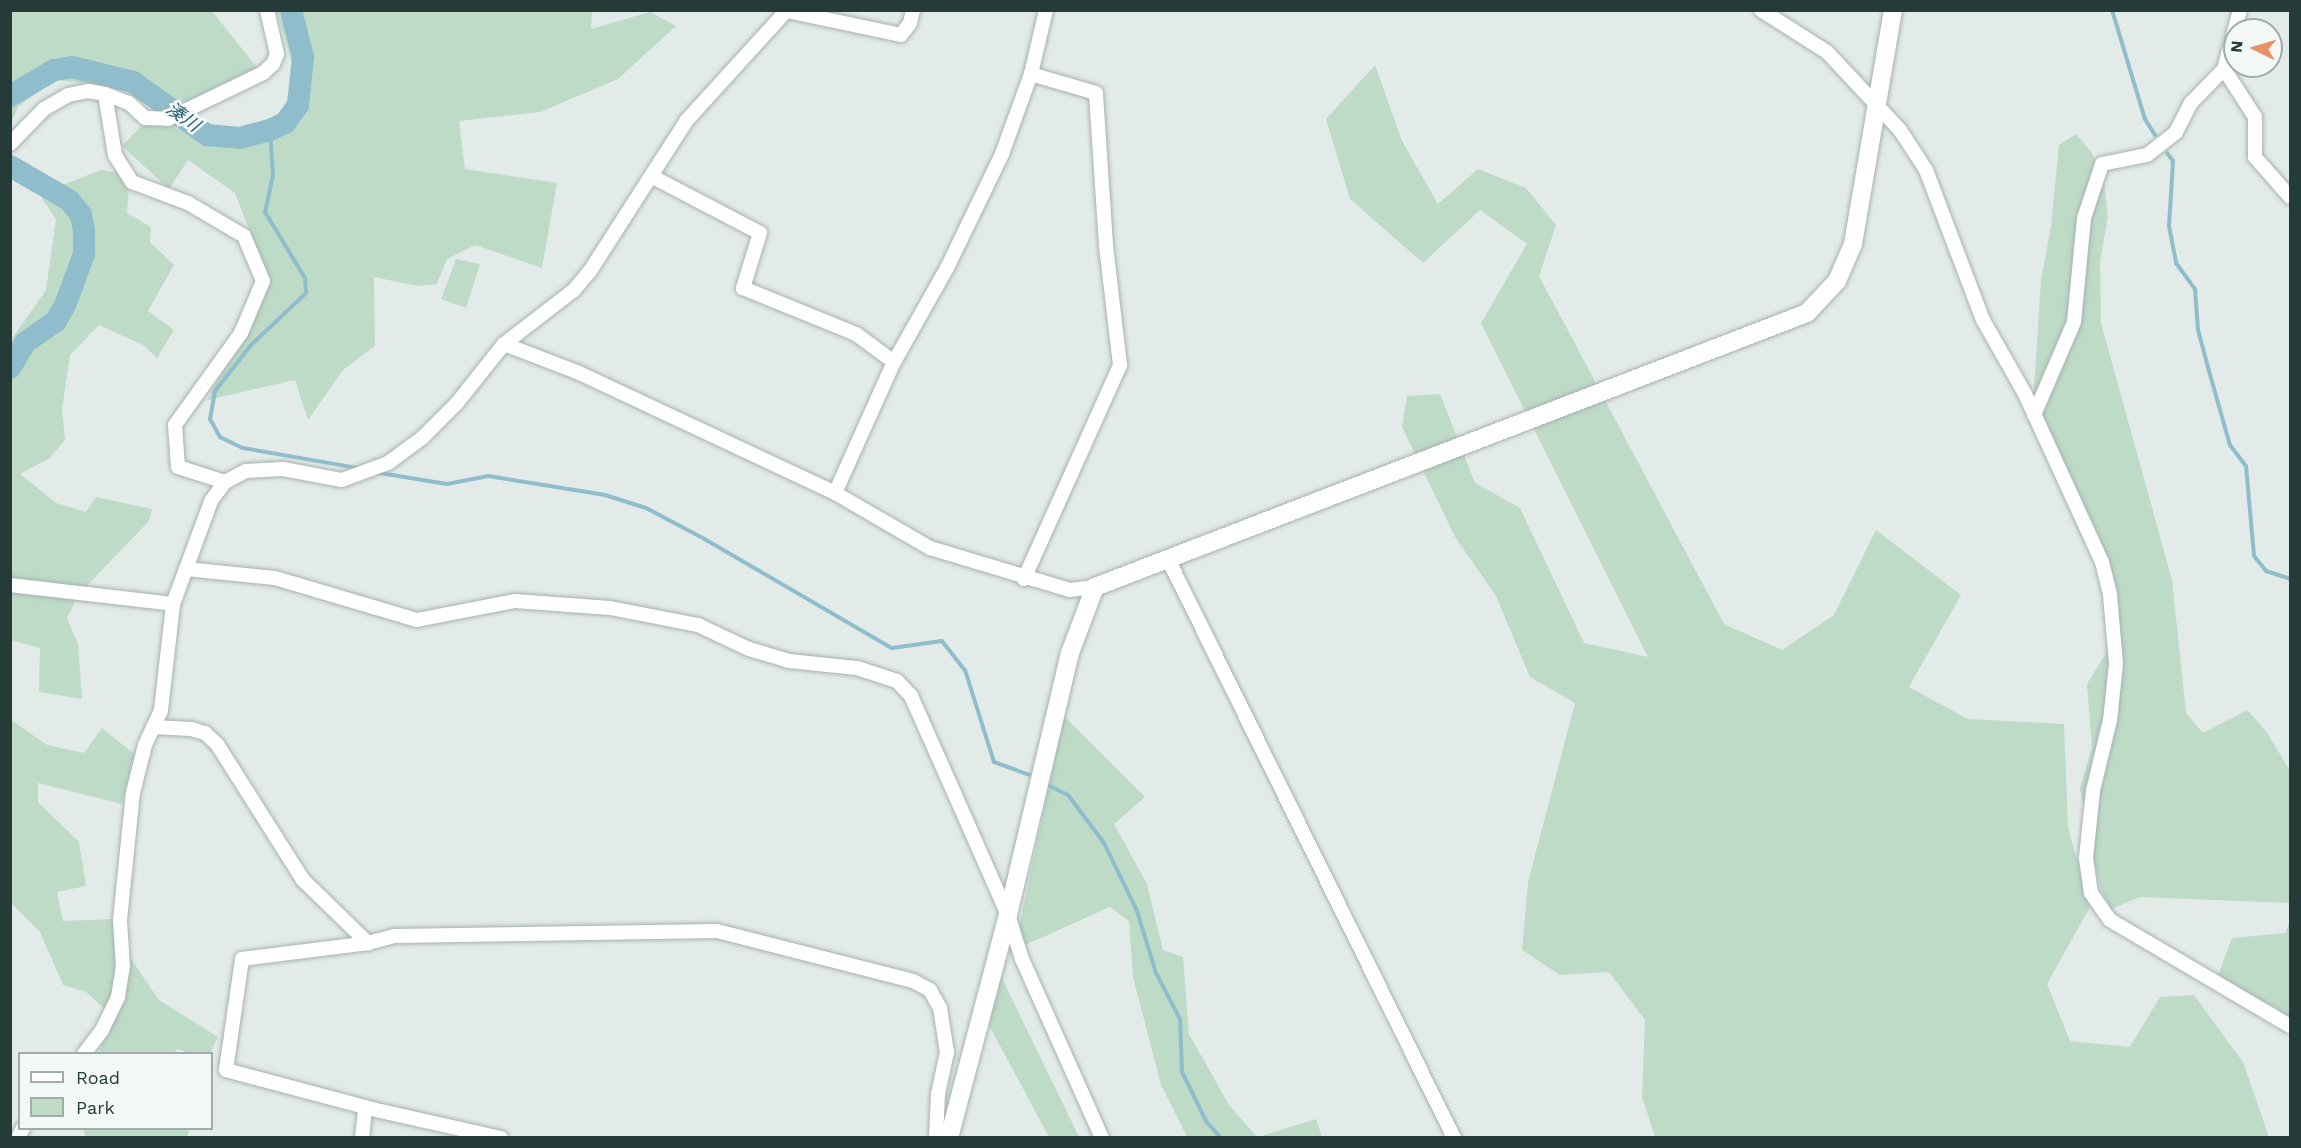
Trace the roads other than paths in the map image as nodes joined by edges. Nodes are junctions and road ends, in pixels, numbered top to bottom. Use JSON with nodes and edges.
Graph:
{"nodes":[{"id":1,"x":267,"y":10,"type":"edge"},
{"id":2,"x":913,"y":10,"type":"edge"},
{"id":3,"x":1046,"y":10,"type":"edge"},
{"id":4,"x":1761,"y":10,"type":"edge"},
{"id":5,"x":1893,"y":10,"type":"edge"},
{"id":6,"x":2223,"y":70,"type":"edge"},
{"id":7,"x":1031,"y":74,"type":"junction"},
{"id":8,"x":2230,"y":78,"type":"edge"},
{"id":9,"x":105,"y":94,"type":"junction"},
{"id":10,"x":1878,"y":104,"type":"junction"},
{"id":11,"x":10,"y":144,"type":"edge"},
{"id":12,"x":651,"y":176,"type":"junction"},
{"id":13,"x":2290,"y":197,"type":"edge"},
{"id":14,"x":504,"y":344,"type":"junction"},
{"id":15,"x":894,"y":362,"type":"junction"},
{"id":16,"x":2034,"y":415,"type":"junction"},
{"id":17,"x":225,"y":482,"type":"junction"},
{"id":18,"x":835,"y":493,"type":"junction"},
{"id":19,"x":1169,"y":561,"type":"junction"},
{"id":20,"x":186,"y":569,"type":"junction"},
{"id":21,"x":1024,"y":579,"type":"junction"},
{"id":22,"x":10,"y":585,"type":"edge"},
{"id":23,"x":1095,"y":587,"type":"junction"},
{"id":24,"x":173,"y":603,"type":"junction"},
{"id":25,"x":153,"y":727,"type":"junction"},
{"id":26,"x":1008,"y":915,"type":"junction"},
{"id":27,"x":368,"y":944,"type":"junction"},
{"id":28,"x":2290,"y":1026,"type":"edge"},
{"id":29,"x":85,"y":1052,"type":"edge"},
{"id":30,"x":365,"y":1108,"type":"junction"},
{"id":31,"x":362,"y":1137,"type":"edge"},
{"id":32,"x":501,"y":1137,"type":"edge"},
{"id":33,"x":936,"y":1137,"type":"edge"},
{"id":34,"x":949,"y":1137,"type":"edge"},
{"id":35,"x":1102,"y":1137,"type":"edge"},
{"id":36,"x":1454,"y":1137,"type":"edge"}],
"edges":[{"from":1,"to":9,"type":"street"},
{"from":2,"to":12,"type":"street"},
{"from":3,"to":7,"type":"street"},
{"from":4,"to":10,"type":"street"},
{"from":5,"to":10,"type":"street"},
{"from":6,"to":16,"type":"street"},
{"from":7,"to":15,"type":"street"},
{"from":7,"to":21,"type":"street"},
{"from":8,"to":13,"type":"street"},
{"from":9,"to":11,"type":"street"},
{"from":9,"to":17,"type":"street"},
{"from":10,"to":16,"type":"street"},
{"from":10,"to":19,"type":"street"},
{"from":12,"to":14,"type":"street"},
{"from":12,"to":15,"type":"street"},
{"from":14,"to":17,"type":"street"},
{"from":14,"to":18,"type":"street"},
{"from":15,"to":18,"type":"street"},
{"from":16,"to":28,"type":"street"},
{"from":17,"to":20,"type":"street"},
{"from":18,"to":21,"type":"street"},
{"from":19,"to":23,"type":"street"},
{"from":19,"to":36,"type":"street"},
{"from":20,"to":24,"type":"street"},
{"from":20,"to":26,"type":"street"},
{"from":21,"to":23,"type":"street"},
{"from":22,"to":24,"type":"street"},
{"from":23,"to":26,"type":"street"},
{"from":24,"to":25,"type":"street"},
{"from":25,"to":27,"type":"street"},
{"from":25,"to":29,"type":"street"},
{"from":26,"to":34,"type":"street"},
{"from":26,"to":35,"type":"street"},
{"from":27,"to":30,"type":"street"},
{"from":27,"to":33,"type":"street"},
{"from":30,"to":31,"type":"street"},
{"from":30,"to":32,"type":"street"}]}
